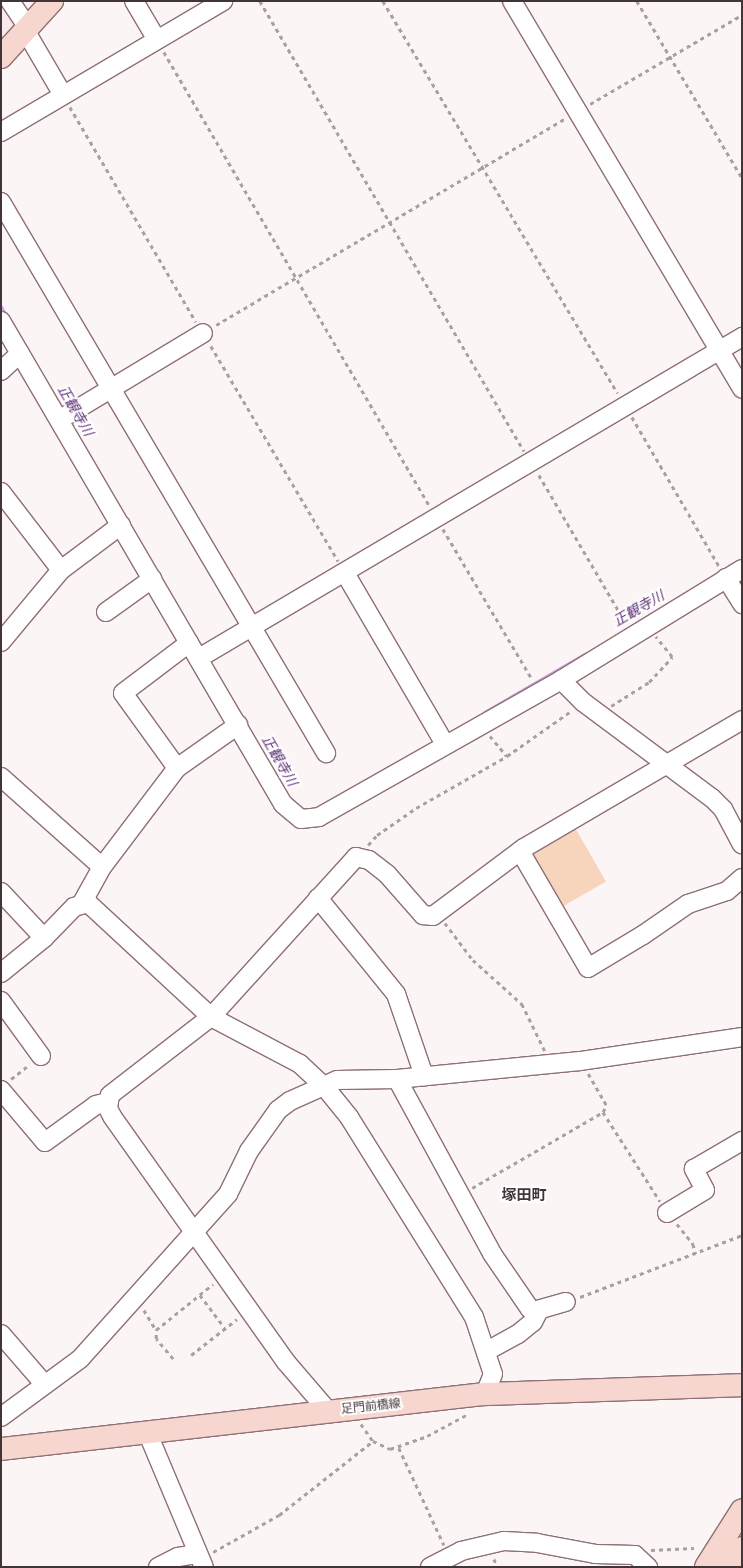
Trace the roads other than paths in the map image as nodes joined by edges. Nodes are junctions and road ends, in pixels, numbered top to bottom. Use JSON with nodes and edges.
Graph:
{"nodes":[{"id":1,"x":10,"y":1,"type":"edge"},
{"id":2,"x":52,"y":1,"type":"edge"},
{"id":3,"x":134,"y":1,"type":"edge"},
{"id":4,"x":222,"y":1,"type":"edge"},
{"id":5,"x":512,"y":1,"type":"edge"},
{"id":6,"x":26,"y":29,"type":"junction"},
{"id":7,"x":156,"y":40,"type":"junction"},
{"id":8,"x":1,"y":57,"type":"edge"},
{"id":9,"x":63,"y":95,"type":"junction"},
{"id":10,"x":1,"y":132,"type":"edge"},
{"id":11,"x":1,"y":202,"type":"edge"},
{"id":12,"x":1,"y":321,"type":"edge"},
{"id":13,"x":203,"y":333,"type":"road end"},
{"id":14,"x":742,"y":337,"type":"edge"},
{"id":15,"x":719,"y":350,"type":"junction"},
{"id":16,"x":20,"y":353,"type":"junction"},
{"id":17,"x":1,"y":371,"type":"edge"},
{"id":18,"x":112,"y":388,"type":"junction"},
{"id":19,"x":742,"y":388,"type":"edge"},
{"id":20,"x":59,"y":420,"type":"junction"},
{"id":21,"x":1,"y":492,"type":"edge"},
{"id":22,"x":121,"y":525,"type":"junction"},
{"id":23,"x":742,"y":568,"type":"edge"},
{"id":24,"x":61,"y":570,"type":"junction"},
{"id":25,"x":345,"y":573,"type":"junction"},
{"id":26,"x":726,"y":578,"type":"junction"},
{"id":27,"x":152,"y":579,"type":"junction"},
{"id":28,"x":742,"y":604,"type":"edge"},
{"id":29,"x":106,"y":612,"type":"dead end"},
{"id":30,"x":253,"y":626,"type":"junction"},
{"id":31,"x":1,"y":642,"type":"edge"},
{"id":32,"x":190,"y":643,"type":"junction"},
{"id":33,"x":199,"y":658,"type":"junction"},
{"id":34,"x":561,"y":680,"type":"junction"},
{"id":35,"x":742,"y":720,"type":"edge"},
{"id":36,"x":238,"y":725,"type":"junction"},
{"id":37,"x":445,"y":744,"type":"junction"},
{"id":38,"x":326,"y":753,"type":"dead end"},
{"id":39,"x":670,"y":764,"type":"junction"},
{"id":40,"x":177,"y":768,"type":"junction"},
{"id":41,"x":1,"y":777,"type":"edge"},
{"id":42,"x":740,"y":837,"type":"edge"},
{"id":43,"x":520,"y":851,"type":"junction"},
{"id":44,"x":102,"y":867,"type":"junction"},
{"id":45,"x":742,"y":878,"type":"edge"},
{"id":46,"x":1,"y":892,"type":"edge"},
{"id":47,"x":318,"y":898,"type":"junction"},
{"id":48,"x":82,"y":903,"type":"junction"},
{"id":49,"x":44,"y":938,"type":"junction"},
{"id":50,"x":2,"y":972,"type":"edge"},
{"id":51,"x":1,"y":1001,"type":"edge"},
{"id":52,"x":211,"y":1016,"type":"junction"},
{"id":53,"x":742,"y":1037,"type":"edge"},
{"id":54,"x":40,"y":1056,"type":"road end"},
{"id":55,"x":424,"y":1076,"type":"junction"},
{"id":56,"x":397,"y":1079,"type":"junction"},
{"id":57,"x":324,"y":1086,"type":"junction"},
{"id":58,"x":2,"y":1087,"type":"edge"},
{"id":59,"x":107,"y":1102,"type":"junction"},
{"id":60,"x":742,"y":1141,"type":"edge"},
{"id":61,"x":667,"y":1212,"type":"road end"},
{"id":62,"x":195,"y":1231,"type":"junction"},
{"id":63,"x":566,"y":1302,"type":"road end"},
{"id":64,"x":539,"y":1310,"type":"junction"},
{"id":65,"x":1,"y":1334,"type":"edge"},
{"id":66,"x":487,"y":1351,"type":"junction"},
{"id":67,"x":45,"y":1385,"type":"junction"},
{"id":68,"x":742,"y":1385,"type":"edge"},
{"id":69,"x":486,"y":1394,"type":"junction"},
{"id":70,"x":340,"y":1411,"type":"junction"},
{"id":71,"x":1,"y":1417,"type":"edge"},
{"id":72,"x":148,"y":1434,"type":"junction"},
{"id":73,"x":1,"y":1449,"type":"edge"},
{"id":74,"x":742,"y":1510,"type":"edge"},
{"id":75,"x":742,"y":1548,"type":"edge"},
{"id":76,"x":201,"y":1560,"type":"edge"},
{"id":77,"x":644,"y":1563,"type":"edge"},
{"id":78,"x":158,"y":1567,"type":"edge"},
{"id":79,"x":430,"y":1567,"type":"edge"},
{"id":80,"x":706,"y":1567,"type":"edge"},
{"id":81,"x":730,"y":1567,"type":"edge"}],
"edges":[{"from":1,"to":6,"type":"street"},
{"from":2,"to":6,"type":"main road"},
{"from":3,"to":7,"type":"street"},
{"from":4,"to":7,"type":"street"},
{"from":5,"to":15,"type":"street"},
{"from":6,"to":8,"type":"main road"},
{"from":6,"to":9,"type":"street"},
{"from":7,"to":9,"type":"street"},
{"from":9,"to":10,"type":"street"},
{"from":11,"to":18,"type":"street"},
{"from":12,"to":16,"type":"street"},
{"from":13,"to":18,"type":"street"},
{"from":14,"to":15,"type":"street"},
{"from":15,"to":19,"type":"street"},
{"from":15,"to":25,"type":"street"},
{"from":16,"to":17,"type":"street"},
{"from":16,"to":20,"type":"street"},
{"from":18,"to":20,"type":"street"},
{"from":18,"to":30,"type":"street"},
{"from":20,"to":22,"type":"street"},
{"from":21,"to":24,"type":"street"},
{"from":22,"to":24,"type":"street"},
{"from":22,"to":27,"type":"street"},
{"from":23,"to":26,"type":"street"},
{"from":24,"to":31,"type":"street"},
{"from":25,"to":30,"type":"street"},
{"from":25,"to":37,"type":"street"},
{"from":26,"to":28,"type":"street"},
{"from":26,"to":34,"type":"street"},
{"from":27,"to":29,"type":"street"},
{"from":27,"to":32,"type":"street"},
{"from":30,"to":33,"type":"street"},
{"from":30,"to":38,"type":"street"},
{"from":32,"to":33,"type":"street"},
{"from":32,"to":40,"type":"street"},
{"from":33,"to":36,"type":"street"},
{"from":34,"to":37,"type":"street"},
{"from":34,"to":39,"type":"street"},
{"from":35,"to":39,"type":"street"},
{"from":36,"to":37,"type":"street"},
{"from":36,"to":40,"type":"street"},
{"from":39,"to":42,"type":"street"},
{"from":39,"to":43,"type":"street"},
{"from":40,"to":44,"type":"street"},
{"from":41,"to":44,"type":"street"},
{"from":43,"to":45,"type":"street"},
{"from":43,"to":47,"type":"street"},
{"from":44,"to":48,"type":"street"},
{"from":46,"to":49,"type":"street"},
{"from":47,"to":52,"type":"street"},
{"from":47,"to":55,"type":"street"},
{"from":48,"to":49,"type":"street"},
{"from":48,"to":52,"type":"street"},
{"from":49,"to":50,"type":"street"},
{"from":51,"to":54,"type":"street"},
{"from":52,"to":57,"type":"street"},
{"from":52,"to":59,"type":"street"},
{"from":53,"to":55,"type":"street"},
{"from":55,"to":56,"type":"street"},
{"from":56,"to":57,"type":"street"},
{"from":56,"to":64,"type":"street"},
{"from":57,"to":62,"type":"street"},
{"from":57,"to":66,"type":"street"},
{"from":58,"to":59,"type":"street"},
{"from":59,"to":62,"type":"street"},
{"from":60,"to":61,"type":"street"},
{"from":62,"to":67,"type":"street"},
{"from":62,"to":70,"type":"street"},
{"from":63,"to":64,"type":"street"},
{"from":64,"to":66,"type":"street"},
{"from":65,"to":67,"type":"street"},
{"from":66,"to":69,"type":"street"},
{"from":67,"to":71,"type":"street"},
{"from":68,"to":69,"type":"main road","name":"足門前橋線"},
{"from":69,"to":70,"type":"main road","name":"足門前橋線"},
{"from":70,"to":72,"type":"main road","name":"足門前橋線"},
{"from":72,"to":73,"type":"main road","name":"足門前橋線"},
{"from":72,"to":76,"type":"street"},
{"from":74,"to":80,"type":"main road"},
{"from":75,"to":81,"type":"main road"},
{"from":76,"to":78,"type":"street"},
{"from":77,"to":79,"type":"street"}]}
